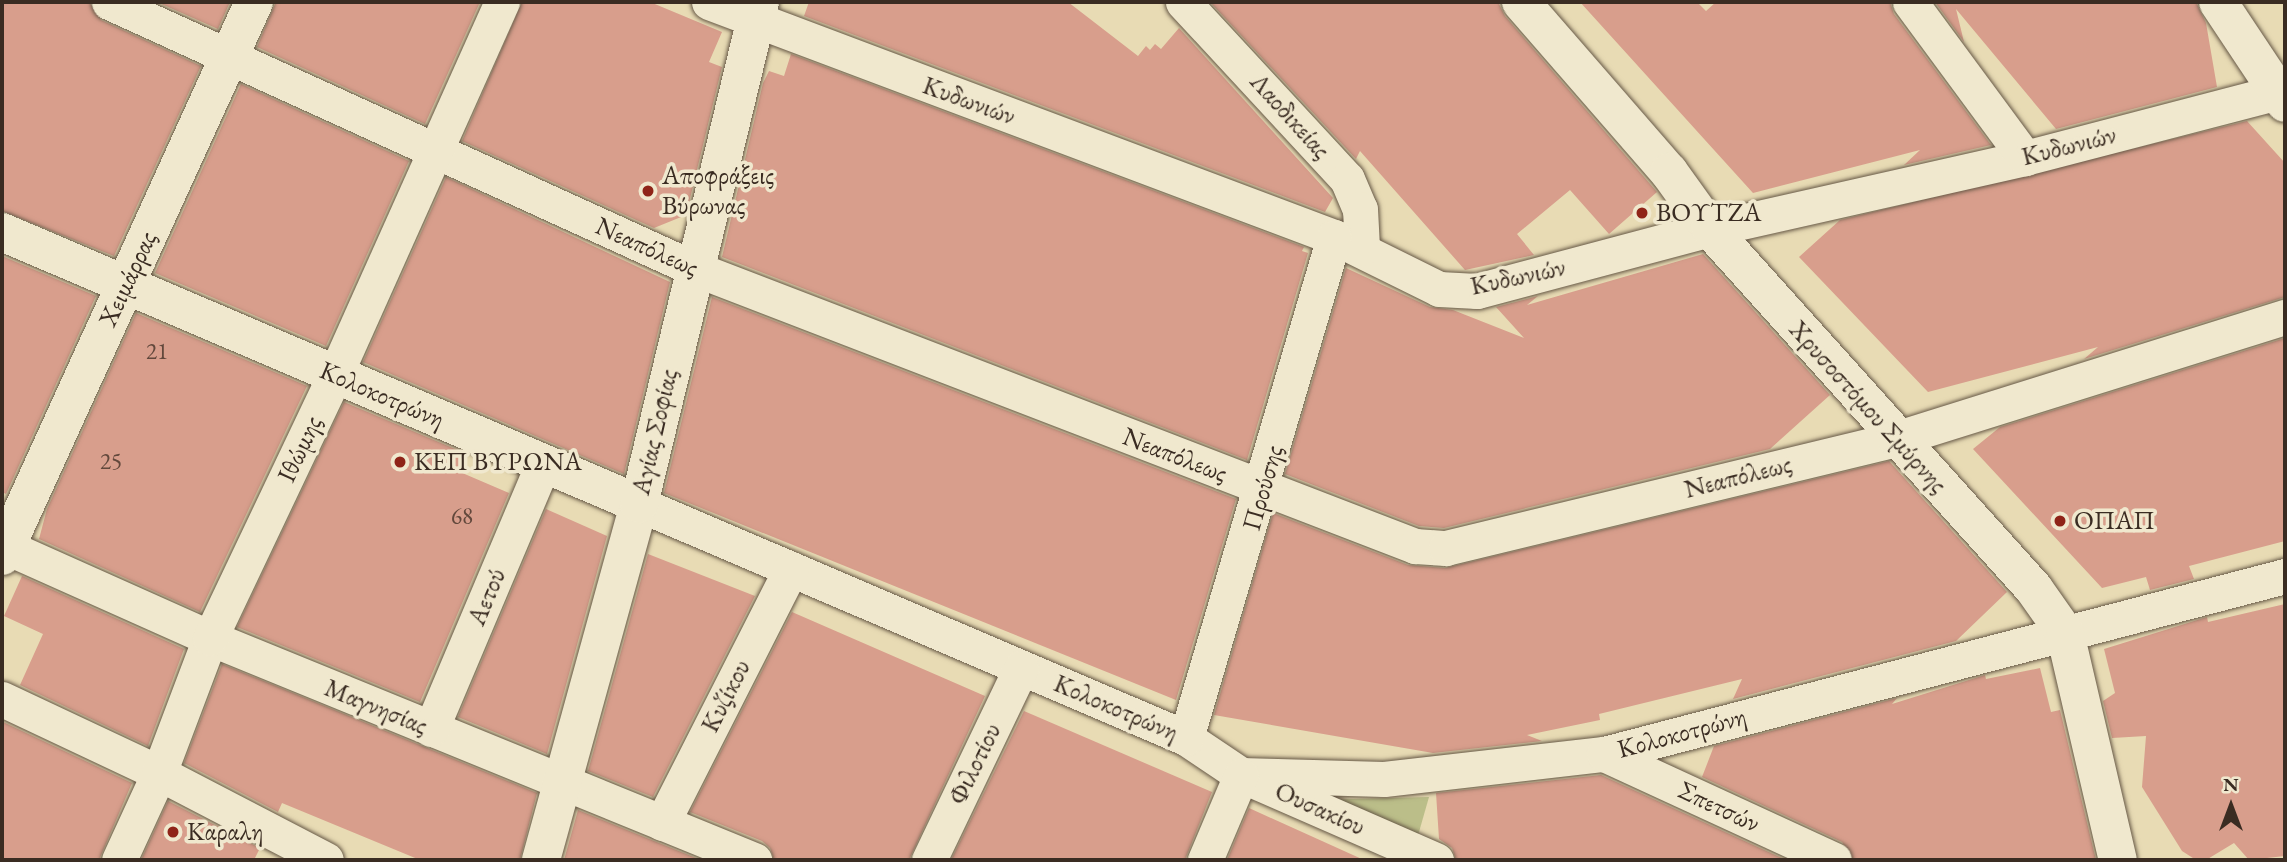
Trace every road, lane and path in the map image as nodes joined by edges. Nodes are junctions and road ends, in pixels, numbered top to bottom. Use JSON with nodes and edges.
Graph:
{"nodes":[{"id":1,"x":109,"y":2,"type":"edge"},
{"id":2,"x":254,"y":2,"type":"edge"},
{"id":3,"x":502,"y":2,"type":"edge"},
{"id":4,"x":709,"y":2,"type":"edge"},
{"id":5,"x":1183,"y":2,"type":"edge"},
{"id":6,"x":1521,"y":2,"type":"edge"},
{"id":7,"x":1910,"y":2,"type":"edge"},
{"id":8,"x":2218,"y":2,"type":"edge"},
{"id":9,"x":757,"y":11,"type":"edge"},
{"id":10,"x":231,"y":57,"type":"junction"},
{"id":11,"x":2282,"y":97,"type":"edge"},
{"id":12,"x":435,"y":150,"type":"junction"},
{"id":13,"x":2025,"y":158,"type":"junction"},
{"id":14,"x":1710,"y":229,"type":"junction"},
{"id":15,"x":2,"y":232,"type":"edge"},
{"id":16,"x":1348,"y":242,"type":"junction"},
{"id":17,"x":694,"y":268,"type":"junction"},
{"id":18,"x":125,"y":286,"type":"junction"},
{"id":19,"x":2285,"y":317,"type":"edge"},
{"id":20,"x":335,"y":375,"type":"junction"},
{"id":21,"x":1895,"y":439,"type":"junction"},
{"id":22,"x":543,"y":464,"type":"junction"},
{"id":23,"x":1263,"y":489,"type":"junction"},
{"id":24,"x":639,"y":504,"type":"junction"},
{"id":25,"x":3,"y":550,"type":"edge"},
{"id":26,"x":791,"y":569,"type":"junction"},
{"id":27,"x":2285,"y":576,"type":"edge"},
{"id":28,"x":2065,"y":633,"type":"junction"},
{"id":29,"x":210,"y":639,"type":"junction"},
{"id":30,"x":1021,"y":668,"type":"junction"},
{"id":31,"x":2,"y":699,"type":"edge"},
{"id":32,"x":431,"y":729,"type":"junction"},
{"id":33,"x":1186,"y":738,"type":"junction"},
{"id":34,"x":1604,"y":754,"type":"junction"},
{"id":35,"x":159,"y":773,"type":"junction"},
{"id":36,"x":1241,"y":775,"type":"junction"},
{"id":37,"x":561,"y":784,"type":"junction"},
{"id":38,"x":662,"y":823,"type":"junction"},
{"id":39,"x":119,"y":860,"type":"edge"},
{"id":40,"x":327,"y":860,"type":"edge"},
{"id":41,"x":541,"y":860,"type":"edge"},
{"id":42,"x":754,"y":860,"type":"edge"},
{"id":43,"x":929,"y":860,"type":"edge"},
{"id":44,"x":1205,"y":860,"type":"edge"},
{"id":45,"x":1436,"y":860,"type":"edge"},
{"id":46,"x":1834,"y":860,"type":"edge"},
{"id":47,"x":2119,"y":860,"type":"edge"}],
"edges":[{"from":1,"to":10,"type":"street","name":"Νεαπόλεως"},
{"from":2,"to":10,"type":"street","name":"Χειμάρρας"},
{"from":3,"to":12,"type":"street","name":"Ιθώμης"},
{"from":4,"to":9,"type":"street","name":"Κυδωνιών"},
{"from":5,"to":16,"type":"street","name":"Λαοδικείας"},
{"from":6,"to":14,"type":"street","name":"Χρυσοστόμου Σμύρνης"},
{"from":7,"to":13,"type":"street"},
{"from":8,"to":11,"type":"street"},
{"from":9,"to":16,"type":"street","name":"Κυδωνιών"},
{"from":9,"to":17,"type":"street","name":"Αγίας Σοφίας"},
{"from":10,"to":12,"type":"street","name":"Νεαπόλεως"},
{"from":10,"to":18,"type":"street","name":"Χειμάρρας"},
{"from":11,"to":13,"type":"street","name":"Κυδωνιών"},
{"from":12,"to":17,"type":"street","name":"Νεαπόλεως"},
{"from":12,"to":20,"type":"street","name":"Ιθώμης"},
{"from":13,"to":14,"type":"street","name":"Κυδωνιών"},
{"from":14,"to":16,"type":"street","name":"Κυδωνιών"},
{"from":14,"to":21,"type":"street","name":"Χρυσοστόμου Σμύρνης"},
{"from":15,"to":18,"type":"street","name":"Κολοκοτρώνη"},
{"from":16,"to":23,"type":"street","name":"Προύσης"},
{"from":17,"to":23,"type":"street","name":"Νεαπόλεως"},
{"from":17,"to":24,"type":"street","name":"Αγίας Σοφίας"},
{"from":18,"to":20,"type":"street","name":"Κολοκοτρώνη"},
{"from":18,"to":25,"type":"street","name":"Χειμάρρας"},
{"from":19,"to":21,"type":"street","name":"Νεαπόλεως"},
{"from":20,"to":22,"type":"street","name":"Κολοκοτρώνη"},
{"from":20,"to":29,"type":"street","name":"Ιθώμης"},
{"from":21,"to":23,"type":"street","name":"Νεαπόλεως"},
{"from":21,"to":28,"type":"street","name":"Χρυσοστόμου Σμύρνης"},
{"from":22,"to":24,"type":"street","name":"Κολοκοτρώνη"},
{"from":22,"to":32,"type":"street","name":"Αετού"},
{"from":23,"to":33,"type":"street","name":"Προύσης"},
{"from":24,"to":26,"type":"street","name":"Κολοκοτρώνη"},
{"from":24,"to":37,"type":"street","name":"Αγίας Σοφίας"},
{"from":25,"to":29,"type":"street","name":"Μαγνησίας"},
{"from":26,"to":30,"type":"street","name":"Κολοκοτρώνη"},
{"from":26,"to":38,"type":"street","name":"Κυζίκου"},
{"from":27,"to":28,"type":"street","name":"Κολοκοτρώνη"},
{"from":28,"to":34,"type":"street","name":"Κολοκοτρώνη"},
{"from":28,"to":47,"type":"street","name":"Χρυσοστόμου Σμύρνης"},
{"from":29,"to":32,"type":"street","name":"Μαγνησίας"},
{"from":29,"to":35,"type":"street","name":"Ιθώμης"},
{"from":30,"to":33,"type":"street","name":"Κολοκοτρώνη"},
{"from":30,"to":43,"type":"street","name":"Φιλοτίου"},
{"from":31,"to":35,"type":"street"},
{"from":32,"to":37,"type":"street","name":"Μαγνησίας"},
{"from":33,"to":36,"type":"street","name":"Κολοκοτρώνη"},
{"from":34,"to":36,"type":"street","name":"Κολοκοτρώνη"},
{"from":34,"to":46,"type":"street","name":"Σπετσών"},
{"from":35,"to":39,"type":"street","name":"Ιθώμης"},
{"from":35,"to":40,"type":"street"},
{"from":36,"to":44,"type":"street"},
{"from":36,"to":45,"type":"street","name":"Ουσακίου"},
{"from":37,"to":38,"type":"street","name":"Μαγνησίας"},
{"from":37,"to":41,"type":"street","name":"Αγίας Σοφίας"},
{"from":38,"to":42,"type":"street","name":"Μαγνησίας"}]}
